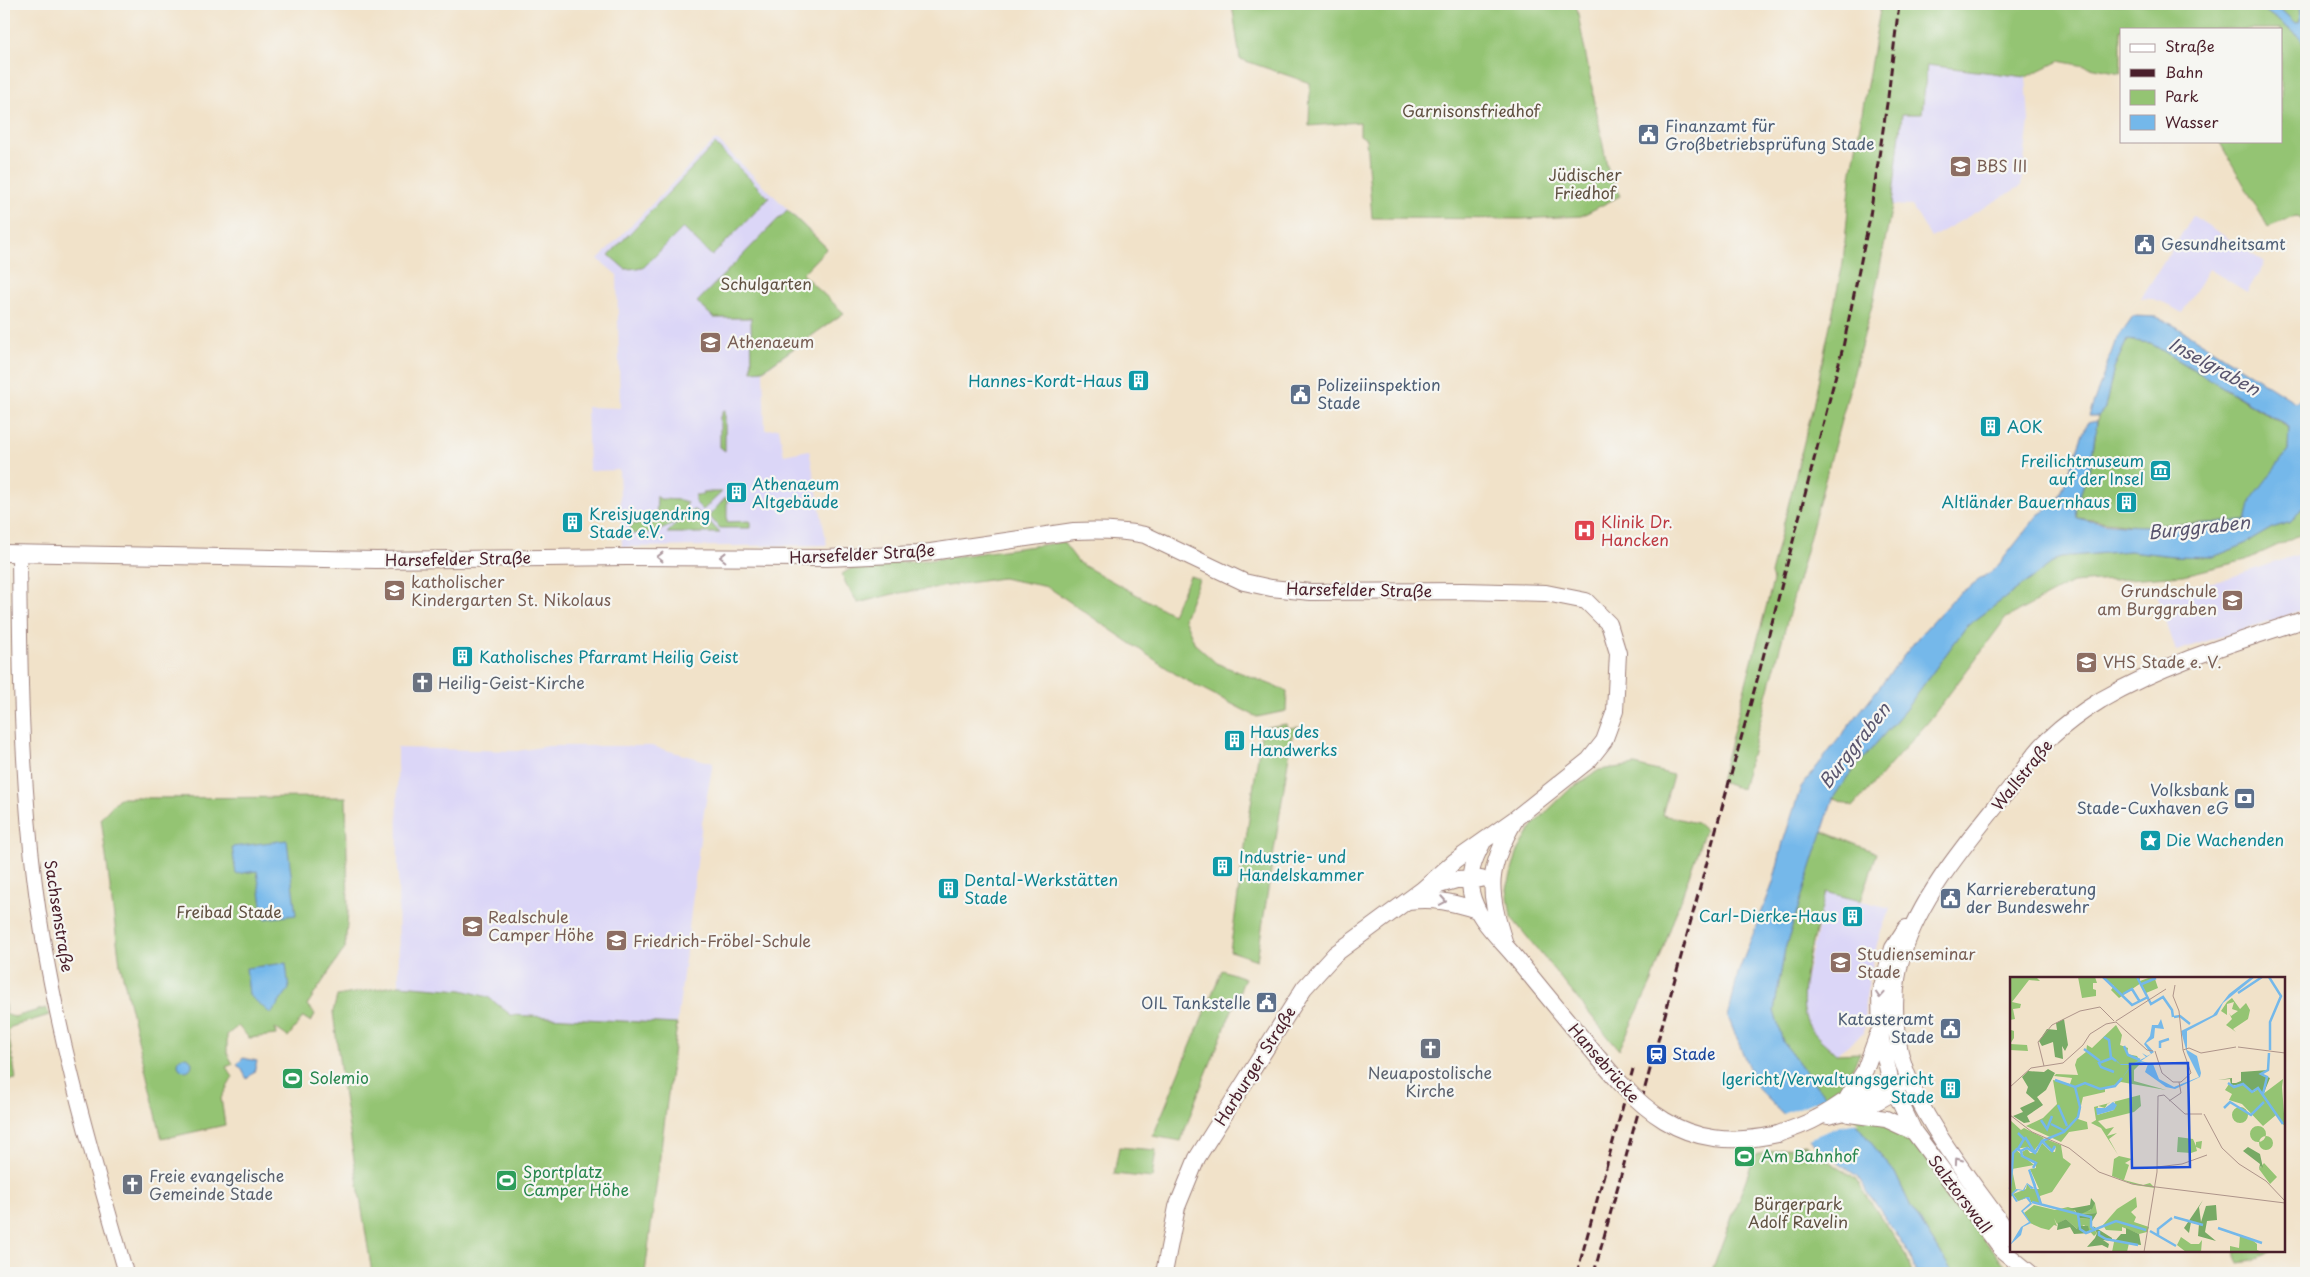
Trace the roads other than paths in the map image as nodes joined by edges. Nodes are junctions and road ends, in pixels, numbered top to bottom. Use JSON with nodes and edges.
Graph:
{"nodes":[{"id":1,"x":12,"y":554,"type":"edge"},
{"id":2,"x":2306,"y":618,"type":"edge"},
{"id":3,"x":1615,"y":711,"type":"joint"},
{"id":4,"x":1516,"y":818,"type":"junction"},
{"id":5,"x":1483,"y":842,"type":"junction"},
{"id":6,"x":1456,"y":861,"type":"junction"},
{"id":7,"x":1471,"y":874,"type":"junction"},
{"id":8,"x":1491,"y":879,"type":"junction"},
{"id":9,"x":1422,"y":890,"type":"junction"},
{"id":10,"x":1408,"y":901,"type":"junction"},
{"id":11,"x":1477,"y":910,"type":"junction"},
{"id":12,"x":1915,"y":921,"type":"junction"},
{"id":13,"x":1504,"y":944,"type":"junction"},
{"id":14,"x":1880,"y":1027,"type":"junction"},
{"id":15,"x":1898,"y":1083,"type":"junction"},
{"id":16,"x":1844,"y":1106,"type":"junction"},
{"id":17,"x":1914,"y":1132,"type":"junction"},
{"id":18,"x":1986,"y":1201,"type":"junction"},
{"id":19,"x":1972,"y":1211,"type":"junction"},
{"id":20,"x":2010,"y":1236,"type":"edge"},
{"id":21,"x":2021,"y":1252,"type":"edge"},
{"id":22,"x":126,"y":1273,"type":"edge"},
{"id":23,"x":1164,"y":1273,"type":"edge"},
{"id":24,"x":2030,"y":1273,"type":"edge"},
{"id":25,"x":2034,"y":1273,"type":"edge"}],
"edges":[{"from":3,"to":1,"type":"main road","name":"Harsefelder Straße","one_way":true},
{"from":1,"to":22,"type":"street","name":"Sachsenstraße"},
{"from":2,"to":12,"type":"main road","name":"Wallstraße"},
{"from":3,"to":4,"type":"main road","name":"Harburger Straße"},
{"from":4,"to":5,"type":"main road","name":"Harburger Straße"},
{"from":4,"to":8,"type":"main road","name":"Harburger Straße"},
{"from":5,"to":6,"type":"main road","name":"Harburger Straße"},
{"from":5,"to":7,"type":"main road"},
{"from":6,"to":7,"type":"main road","name":"Harburger Straße"},
{"from":6,"to":9,"type":"main road","name":"Harburger Straße"},
{"from":7,"to":8,"type":"main road","name":"Harburger Straße"},
{"from":7,"to":9,"type":"main road","name":"Harburger Straße"},
{"from":7,"to":11,"type":"main road","name":"Hansebrücke"},
{"from":8,"to":13,"type":"main road","name":"Hansebrücke"},
{"from":9,"to":10,"type":"main road","name":"Harburger Straße"},
{"from":10,"to":11,"type":"main road","one_way":true},
{"from":10,"to":23,"type":"main road","name":"Harburger Straße"},
{"from":11,"to":13,"type":"main road","name":"Hansebrücke"},
{"from":12,"to":14,"type":"main road","name":"Wallstraße","one_way":true},
{"from":12,"to":15,"type":"main road","name":"Wallstraße"},
{"from":13,"to":16,"type":"main road","name":"Hansebrücke","bridge":true},
{"from":14,"to":15,"type":"main road","name":"Wallstraße"},
{"from":14,"to":16,"type":"main road"},
{"from":15,"to":16,"type":"main road","name":"Hansebrücke"},
{"from":15,"to":17,"type":"main road","name":"Wallstraße"},
{"from":18,"to":15,"type":"main road","one_way":true},
{"from":16,"to":17,"type":"main road","name":"Hansebrücke"},
{"from":17,"to":19,"type":"main road","name":"Salztorswall"},
{"from":18,"to":19,"type":"main road"},
{"from":18,"to":20,"type":"main road"},
{"from":19,"to":24,"type":"main road","name":"Salztorswall"},
{"from":21,"to":25,"type":"main road"}]}
